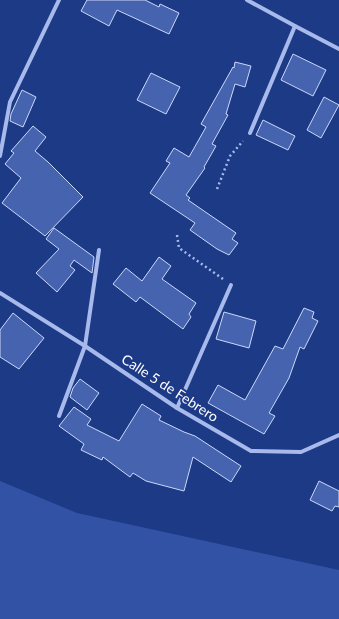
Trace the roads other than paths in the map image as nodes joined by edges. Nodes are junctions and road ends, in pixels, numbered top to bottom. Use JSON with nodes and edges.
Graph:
{"nodes":[{"id":1,"x":58,"y":0,"type":"edge"},
{"id":2,"x":248,"y":0,"type":"edge"},
{"id":3,"x":295,"y":26,"type":"junction"},
{"id":4,"x":339,"y":49,"type":"edge"},
{"id":5,"x":250,"y":133,"type":"road end"},
{"id":6,"x":0,"y":156,"type":"edge"},
{"id":7,"x":99,"y":250,"type":"dead end"},
{"id":8,"x":231,"y":285,"type":"road end"},
{"id":9,"x":0,"y":293,"type":"edge"},
{"id":10,"x":85,"y":346,"type":"junction"},
{"id":11,"x":177,"y":408,"type":"junction"},
{"id":12,"x":59,"y":416,"type":"dead end"},
{"id":13,"x":339,"y":435,"type":"edge"}],
"edges":[{"from":1,"to":6,"type":"street"},
{"from":2,"to":3,"type":"street"},
{"from":3,"to":4,"type":"street"},
{"from":3,"to":5,"type":"street"},
{"from":7,"to":10,"type":"street"},
{"from":8,"to":11,"type":"street"},
{"from":9,"to":10,"type":"street","name":"Calle 5 de Febrero"},
{"from":10,"to":11,"type":"street","name":"Calle 5 de Febrero"},
{"from":10,"to":12,"type":"street"},
{"from":11,"to":13,"type":"street","name":"Calle 5 de Febrero"}]}
